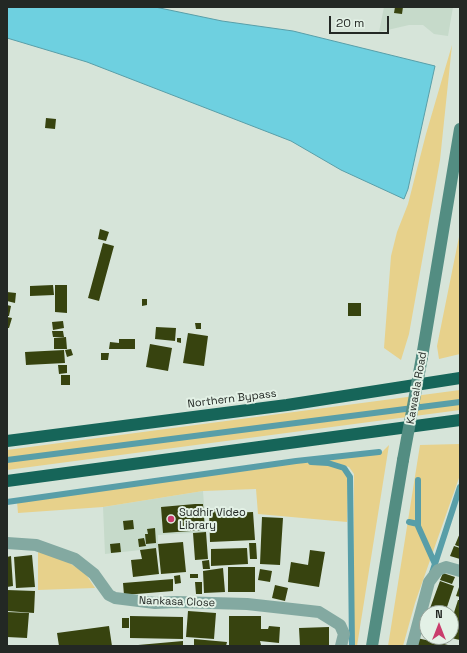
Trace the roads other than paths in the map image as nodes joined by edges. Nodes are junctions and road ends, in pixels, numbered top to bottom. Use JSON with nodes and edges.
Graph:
{"nodes":[{"id":1,"x":460,"y":129,"type":"edge"},
{"id":2,"x":460,"y":378,"type":"edge"},
{"id":3,"x":460,"y":420,"type":"edge"},
{"id":4,"x":7,"y":441,"type":"edge"},
{"id":5,"x":7,"y":481,"type":"edge"},
{"id":6,"x":7,"y":543,"type":"edge"},
{"id":7,"x":460,"y":571,"type":"edge"},
{"id":8,"x":341,"y":646,"type":"edge"},
{"id":9,"x":372,"y":646,"type":"edge"},
{"id":10,"x":412,"y":646,"type":"edge"}],
"edges":[{"from":1,"to":9,"type":"street","name":"Kawaala Road","bridge":true},
{"from":2,"to":4,"type":"highway","name":"Northern Bypass"},
{"from":3,"to":5,"type":"highway"},
{"from":6,"to":8,"type":"street","name":"Nankasa Close"},
{"from":7,"to":10,"type":"street"}]}
